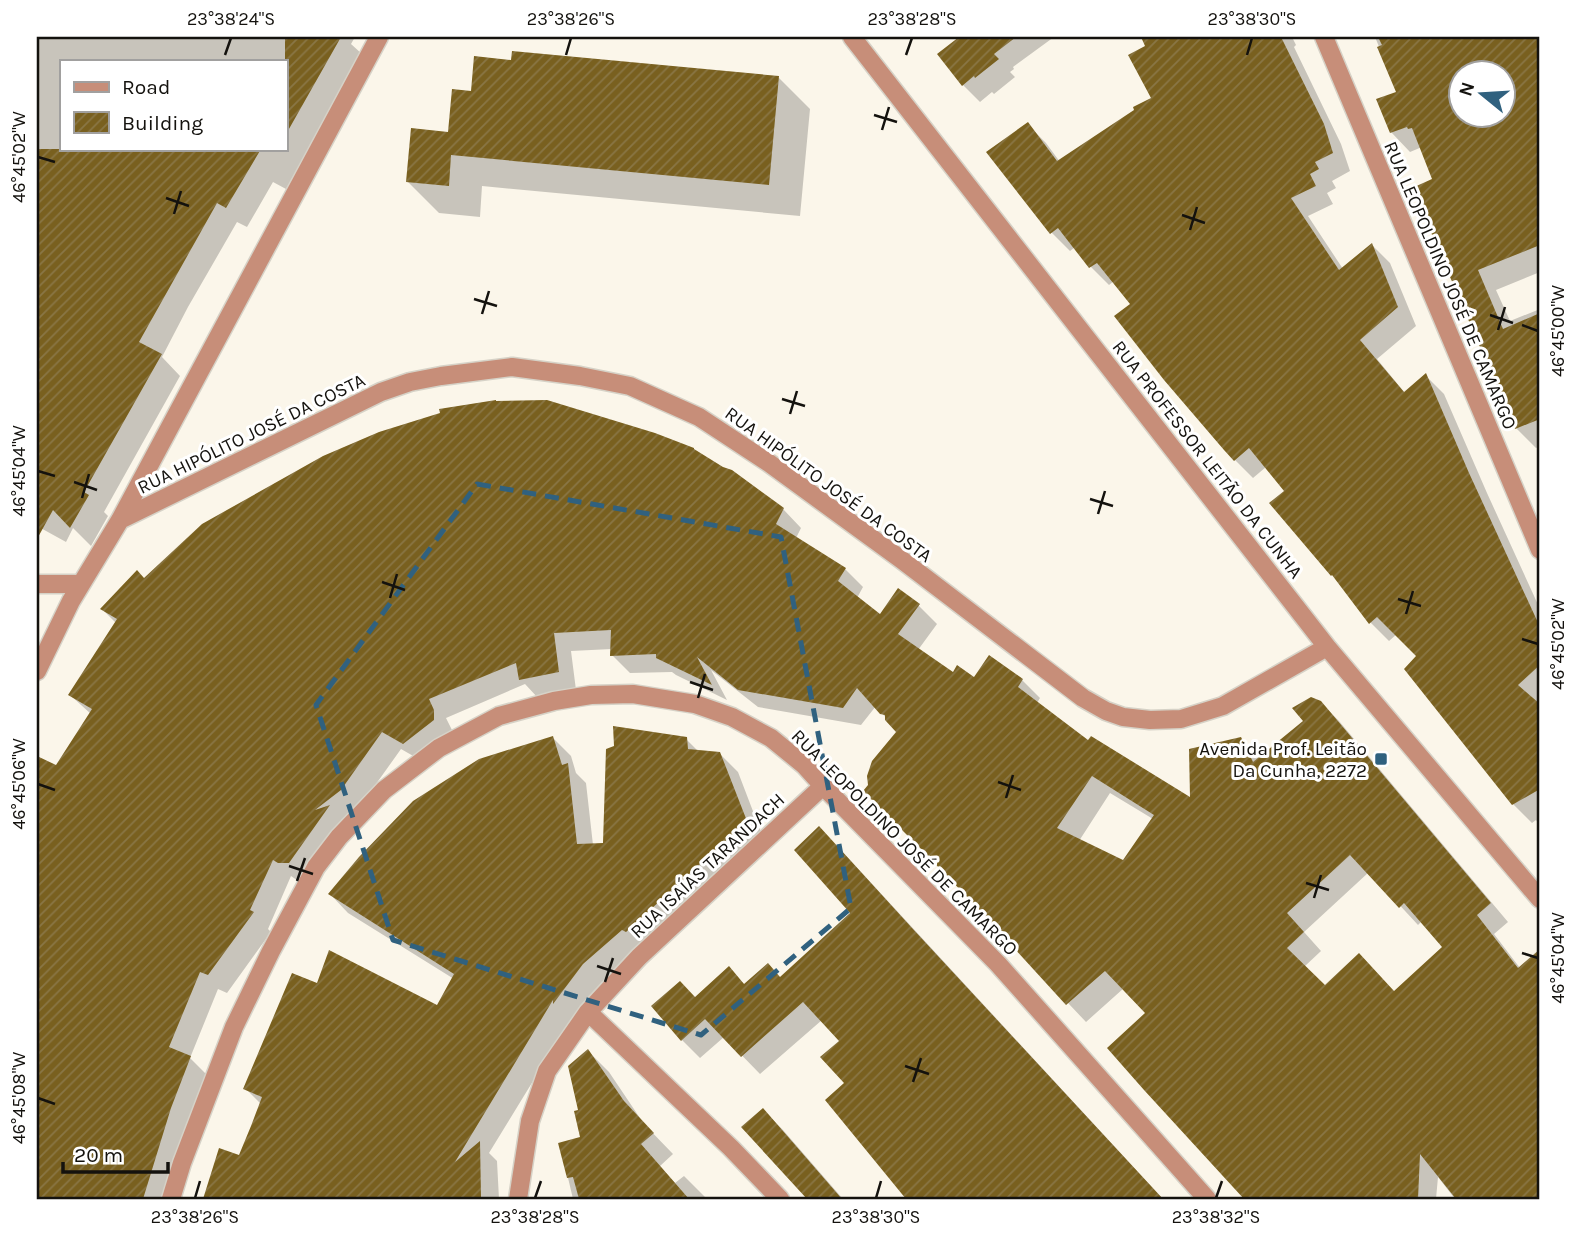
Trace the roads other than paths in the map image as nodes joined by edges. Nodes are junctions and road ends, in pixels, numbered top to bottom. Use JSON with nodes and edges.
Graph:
{"nodes":[{"id":1,"x":379,"y":37,"type":"edge"},
{"id":2,"x":852,"y":37,"type":"edge"},
{"id":3,"x":1324,"y":37,"type":"edge"},
{"id":4,"x":120,"y":520,"type":"junction"},
{"id":5,"x":1540,"y":550,"type":"edge"},
{"id":6,"x":37,"y":584,"type":"edge"},
{"id":7,"x":80,"y":584,"type":"junction"},
{"id":8,"x":1327,"y":647,"type":"junction"},
{"id":9,"x":37,"y":671,"type":"edge"},
{"id":10,"x":823,"y":786,"type":"junction"},
{"id":11,"x":1540,"y":899,"type":"edge"},
{"id":12,"x":587,"y":1012,"type":"junction"},
{"id":13,"x":171,"y":1199,"type":"edge"},
{"id":14,"x":519,"y":1199,"type":"edge"},
{"id":15,"x":780,"y":1199,"type":"edge"},
{"id":16,"x":1207,"y":1199,"type":"edge"}],
"edges":[{"from":1,"to":4,"type":"street"},
{"from":2,"to":8,"type":"street","name":"RUA PROFESSOR LEITÃO DA CUNHA"},
{"from":3,"to":5,"type":"street","name":"RUA LEOPOLDINO JOSÉ DE CAMARGO"},
{"from":4,"to":7,"type":"street"},
{"from":4,"to":8,"type":"street","name":"RUA HIPÓLITO JOSÉ DA COSTA"},
{"from":6,"to":7,"type":"street"},
{"from":7,"to":9,"type":"street"},
{"from":8,"to":11,"type":"street","name":"RUA PROFESSOR LEITÃO DA CUNHA"},
{"from":10,"to":12,"type":"street","name":"RUA ISAÍAS TARANDACH"},
{"from":10,"to":13,"type":"street","name":"RUA LEOPOLDINO JOSÉ DE CAMARGO"},
{"from":10,"to":16,"type":"street","name":"RUA LEOPOLDINO JOSÉ DE CAMARGO"},
{"from":12,"to":14,"type":"street","name":"RUA ISAÍAS TARANDACH"},
{"from":12,"to":15,"type":"street"}]}
